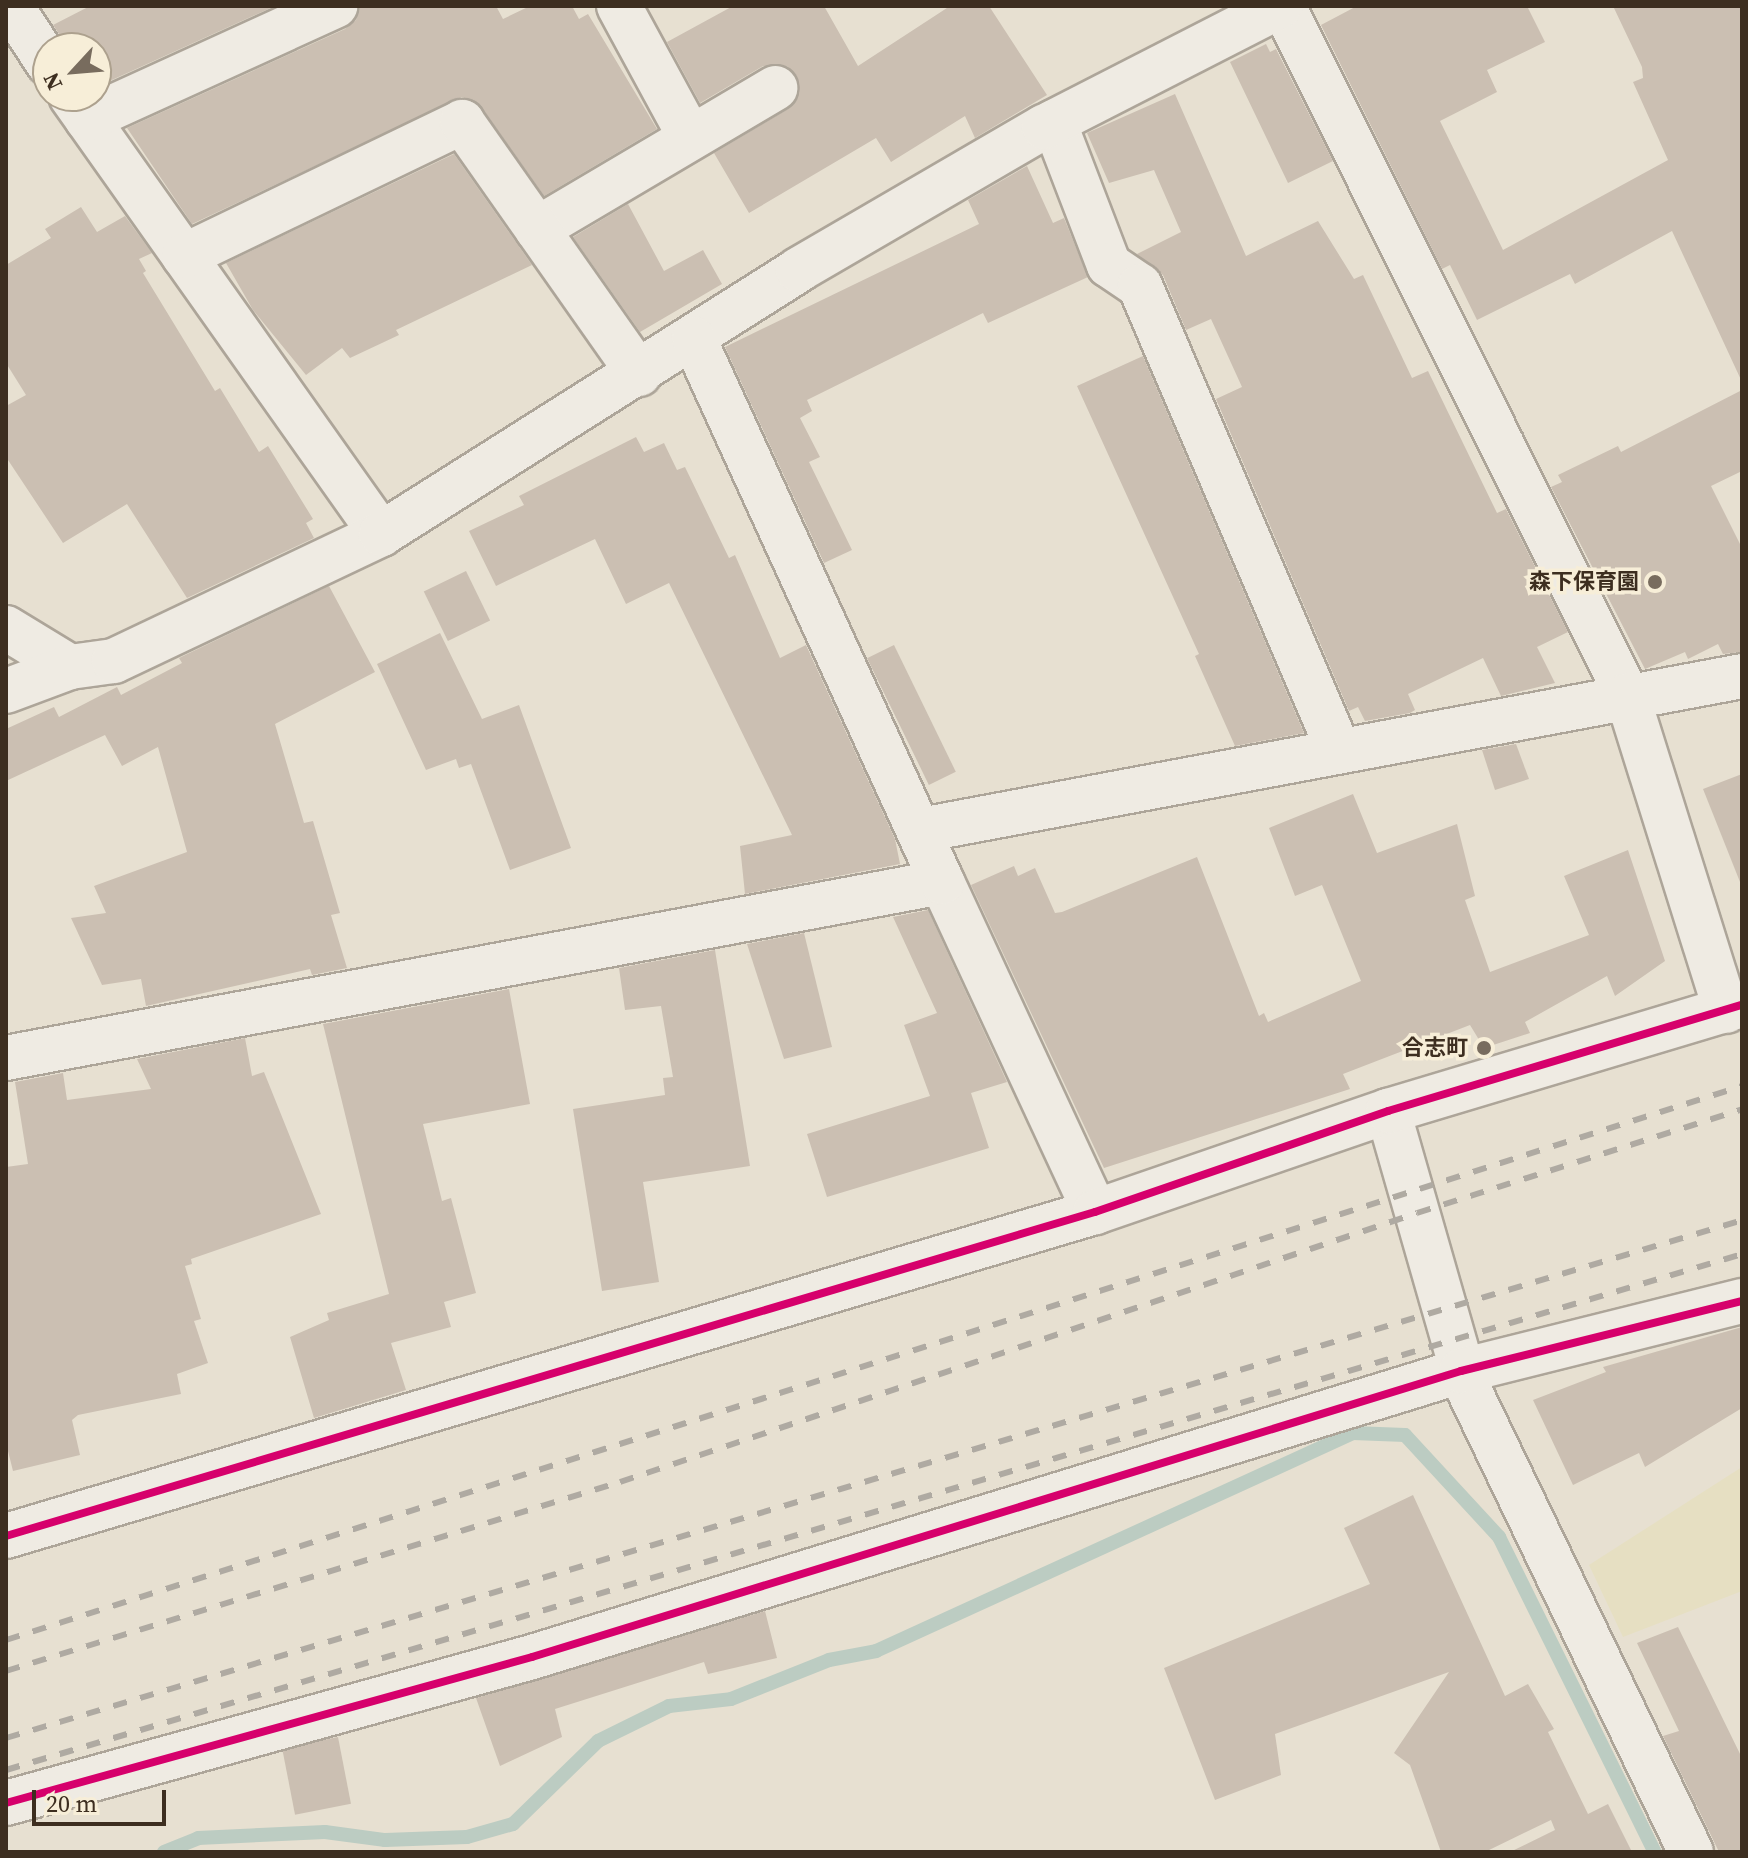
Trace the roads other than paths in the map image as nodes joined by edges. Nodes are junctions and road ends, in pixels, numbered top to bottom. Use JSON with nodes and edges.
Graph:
{"nodes":[{"id":1,"x":335,"y":6,"type":"edge"},
{"id":2,"x":619,"y":6,"type":"edge"},
{"id":3,"x":1282,"y":6,"type":"edge"},
{"id":4,"x":23,"y":10,"type":"edge"},
{"id":5,"x":33,"y":32,"type":"edge"},
{"id":6,"x":775,"y":88,"type":"dead end"},
{"id":7,"x":112,"y":94,"type":"edge"},
{"id":8,"x":83,"y":112,"type":"edge"},
{"id":9,"x":1054,"y":122,"type":"junction"},
{"id":10,"x":690,"y":137,"type":"junction"},
{"id":11,"x":537,"y":229,"type":"junction"},
{"id":12,"x":184,"y":256,"type":"junction"},
{"id":13,"x":694,"y":339,"type":"junction"},
{"id":14,"x":639,"y":374,"type":"junction"},
{"id":15,"x":381,"y":534,"type":"junction"},
{"id":16,"x":6,"y":628,"type":"edge"},
{"id":17,"x":70,"y":667,"type":"junction"},
{"id":18,"x":1742,"y":676,"type":"edge"},
{"id":19,"x":6,"y":691,"type":"edge"},
{"id":20,"x":1627,"y":695,"type":"junction"},
{"id":21,"x":1338,"y":749,"type":"junction"},
{"id":22,"x":921,"y":830,"type":"junction"},
{"id":23,"x":942,"y":882,"type":"junction"},
{"id":24,"x":1734,"y":1008,"type":"edge"},
{"id":25,"x":6,"y":1058,"type":"edge"},
{"id":26,"x":1388,"y":1111,"type":"junction"},
{"id":27,"x":1095,"y":1212,"type":"junction"},
{"id":28,"x":1742,"y":1301,"type":"edge"},
{"id":29,"x":1461,"y":1371,"type":"junction"},
{"id":30,"x":6,"y":1536,"type":"edge"},
{"id":31,"x":8,"y":1801,"type":"edge"},
{"id":32,"x":1691,"y":1852,"type":"edge"}],
"edges":[{"from":1,"to":7,"type":"street"},
{"from":2,"to":10,"type":"street"},
{"from":3,"to":9,"type":"street"},
{"from":3,"to":20,"type":"street"},
{"from":4,"to":5,"type":"street"},
{"from":6,"to":10,"type":"street"},
{"from":8,"to":12,"type":"street"},
{"from":9,"to":13,"type":"street"},
{"from":9,"to":21,"type":"street"},
{"from":10,"to":11,"type":"street"},
{"from":11,"to":12,"type":"street"},
{"from":11,"to":14,"type":"street"},
{"from":12,"to":15,"type":"street"},
{"from":13,"to":14,"type":"street"},
{"from":13,"to":22,"type":"street"},
{"from":14,"to":15,"type":"street"},
{"from":15,"to":17,"type":"street"},
{"from":16,"to":17,"type":"street"},
{"from":17,"to":19,"type":"street"},
{"from":18,"to":20,"type":"street"},
{"from":20,"to":21,"type":"street"},
{"from":20,"to":24,"type":"street"},
{"from":21,"to":22,"type":"street"},
{"from":22,"to":23,"type":"street"},
{"from":23,"to":25,"type":"street"},
{"from":23,"to":27,"type":"street"},
{"from":24,"to":26,"type":"street"},
{"from":26,"to":27,"type":"street"},
{"from":26,"to":29,"type":"street"},
{"from":27,"to":30,"type":"street"},
{"from":28,"to":29,"type":"street"},
{"from":29,"to":31,"type":"street"},
{"from":29,"to":32,"type":"street"}]}
